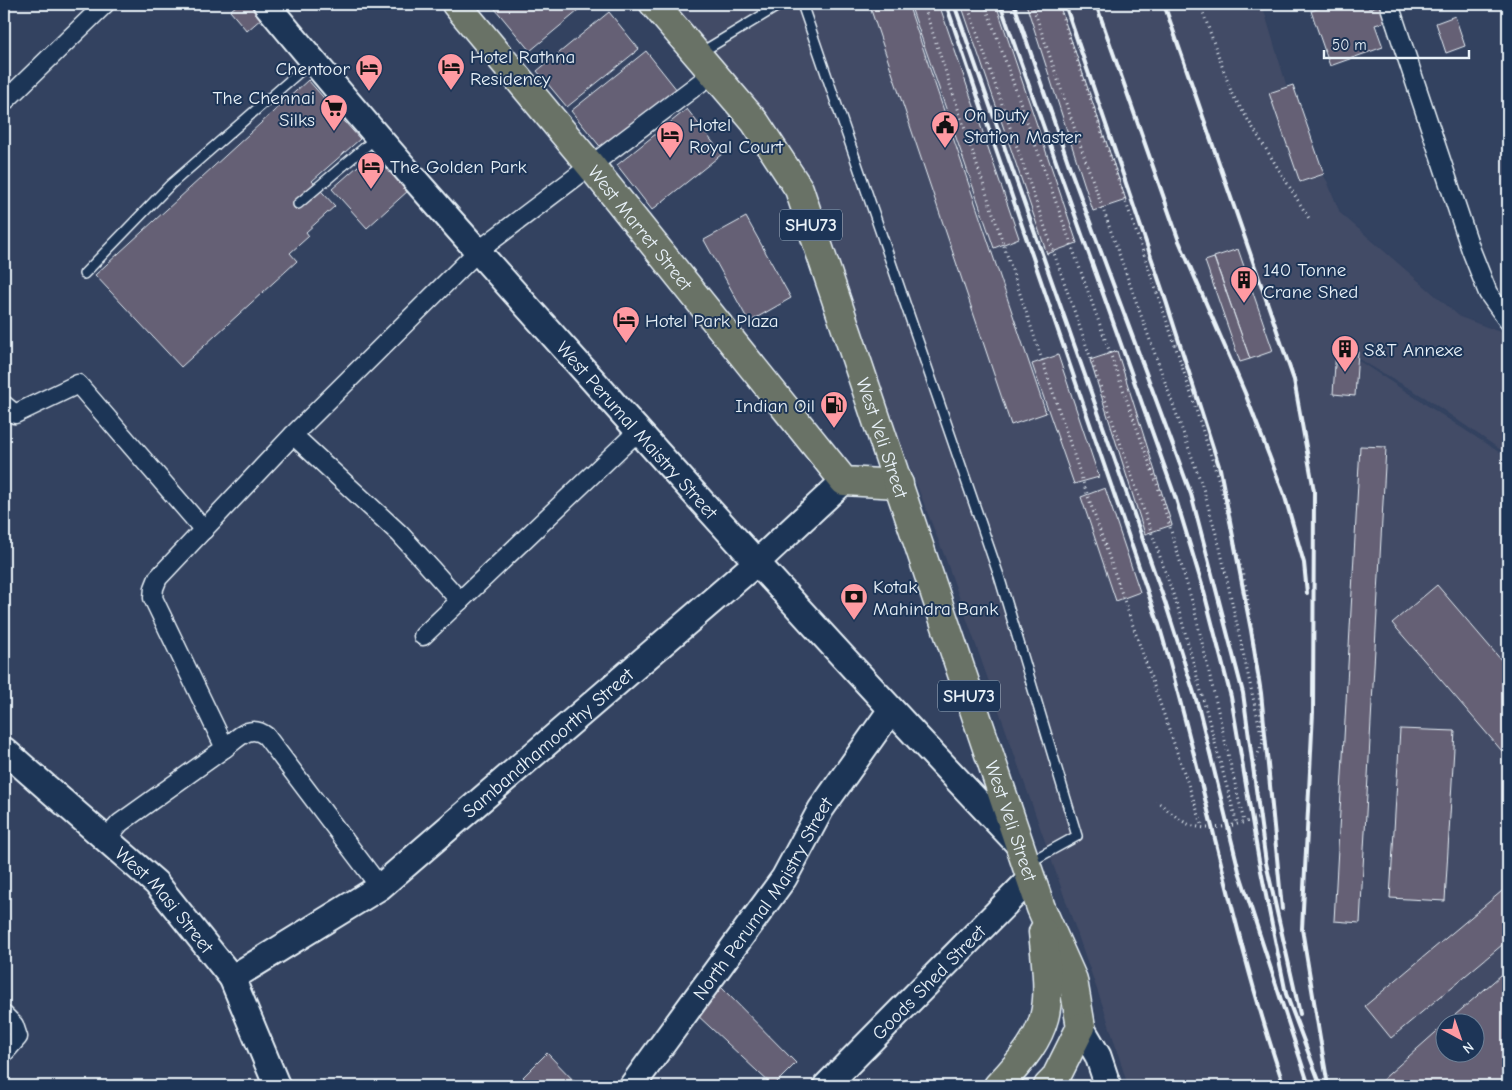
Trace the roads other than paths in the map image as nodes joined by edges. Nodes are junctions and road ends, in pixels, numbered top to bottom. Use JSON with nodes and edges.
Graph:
{"nodes":[{"id":1,"x":104,"y":4,"type":"edge"},
{"id":2,"x":266,"y":4,"type":"edge"},
{"id":3,"x":456,"y":4,"type":"edge"},
{"id":4,"x":654,"y":4,"type":"edge"},
{"id":5,"x":781,"y":4,"type":"edge"},
{"id":6,"x":802,"y":4,"type":"edge"},
{"id":7,"x":1388,"y":4,"type":"edge"},
{"id":8,"x":312,"y":61,"type":"junction"},
{"id":9,"x":705,"y":64,"type":"junction"},
{"id":10,"x":4,"y":102,"type":"edge"},
{"id":11,"x":377,"y":137,"type":"junction"},
{"id":12,"x":591,"y":166,"type":"junction"},
{"id":13,"x":298,"y":204,"type":"dead end"},
{"id":14,"x":478,"y":251,"type":"junction"},
{"id":15,"x":84,"y":274,"type":"dead end"},
{"id":16,"x":1508,"y":321,"type":"edge"},
{"id":17,"x":4,"y":405,"type":"edge"},
{"id":18,"x":638,"y":431,"type":"junction"},
{"id":19,"x":293,"y":436,"type":"junction"},
{"id":20,"x":844,"y":481,"type":"junction"},
{"id":21,"x":899,"y":484,"type":"junction"},
{"id":22,"x":204,"y":530,"type":"junction"},
{"id":23,"x":756,"y":563,"type":"junction"},
{"id":24,"x":460,"y":601,"type":"junction"},
{"id":25,"x":423,"y":636,"type":"dead end"},
{"id":26,"x":891,"y":710,"type":"junction"},
{"id":27,"x":225,"y":748,"type":"junction"},
{"id":28,"x":4,"y":750,"type":"edge"},
{"id":29,"x":106,"y":839,"type":"junction"},
{"id":30,"x":1025,"y":863,"type":"junction"},
{"id":31,"x":380,"y":887,"type":"junction"},
{"id":32,"x":1041,"y":908,"type":"junction"},
{"id":33,"x":232,"y":978,"type":"junction"},
{"id":34,"x":4,"y":1015,"type":"edge"},
{"id":35,"x":1081,"y":1027,"type":"junction"},
{"id":36,"x":4,"y":1053,"type":"edge"},
{"id":37,"x":1023,"y":1060,"type":"junction"},
{"id":38,"x":278,"y":1086,"type":"edge"},
{"id":39,"x":632,"y":1086,"type":"edge"},
{"id":40,"x":826,"y":1086,"type":"edge"},
{"id":41,"x":998,"y":1086,"type":"edge"},
{"id":42,"x":1048,"y":1086,"type":"edge"},
{"id":43,"x":1108,"y":1086,"type":"edge"}],
"edges":[{"from":1,"to":10,"type":"street"},
{"from":2,"to":8,"type":"street","name":"West Perumal Maistry Street"},
{"from":3,"to":12,"type":"main road","name":"West Marret Street"},
{"from":4,"to":9,"type":"main road","name":"West Veli Street","number":"SHU73"},
{"from":5,"to":9,"type":"lane"},
{"from":6,"to":30,"type":"lane"},
{"from":7,"to":16,"type":"street"},
{"from":8,"to":11,"type":"street","name":"West Perumal Maistry Street"},
{"from":8,"to":15,"type":"lane"},
{"from":9,"to":12,"type":"street"},
{"from":9,"to":21,"type":"main road","name":"West Veli Street","number":"SHU73"},
{"from":11,"to":13,"type":"lane"},
{"from":11,"to":14,"type":"street","name":"West Perumal Maistry Street"},
{"from":12,"to":14,"type":"street"},
{"from":12,"to":20,"type":"main road","name":"West Marret Street"},
{"from":14,"to":18,"type":"street","name":"West Perumal Maistry Street"},
{"from":14,"to":19,"type":"street"},
{"from":17,"to":22,"type":"street"},
{"from":18,"to":23,"type":"street","name":"West Perumal Maistry Street"},
{"from":18,"to":24,"type":"street"},
{"from":19,"to":22,"type":"street"},
{"from":19,"to":24,"type":"street"},
{"from":20,"to":21,"type":"main road"},
{"from":20,"to":23,"type":"street","name":"Sambandhamoorthy Street"},
{"from":21,"to":30,"type":"main road","name":"West Veli Street","number":"SHU73"},
{"from":22,"to":27,"type":"street"},
{"from":23,"to":26,"type":"street","name":"West Perumal Maistry Street"},
{"from":23,"to":31,"type":"street","name":"Sambandhamoorthy Street"},
{"from":24,"to":25,"type":"street"},
{"from":26,"to":30,"type":"street","name":"West Perumal Maistry Street"},
{"from":26,"to":39,"type":"street","name":"North Perumal Maistry Street"},
{"from":27,"to":29,"type":"street"},
{"from":27,"to":31,"type":"street"},
{"from":28,"to":29,"type":"street","name":"West Masi Street"},
{"from":29,"to":33,"type":"street","name":"West Masi Street"},
{"from":30,"to":32,"type":"main road","name":"West Veli Street","number":"SHU73"},
{"from":30,"to":40,"type":"street","name":"Goods Shed Street"},
{"from":31,"to":33,"type":"street","name":"Sambandhamoorthy Street"},
{"from":32,"to":35,"type":"main road","name":"West Veli Street","number":"SHU73"},
{"from":32,"to":37,"type":"main road","name":"West Veli Street","number":"SHU73"},
{"from":33,"to":38,"type":"street","name":"West Masi Street"},
{"from":34,"to":36,"type":"street"},
{"from":35,"to":37,"type":"main road"},
{"from":35,"to":42,"type":"main road"},
{"from":35,"to":43,"type":"street"},
{"from":37,"to":41,"type":"main road","number":"SHU73"}]}
